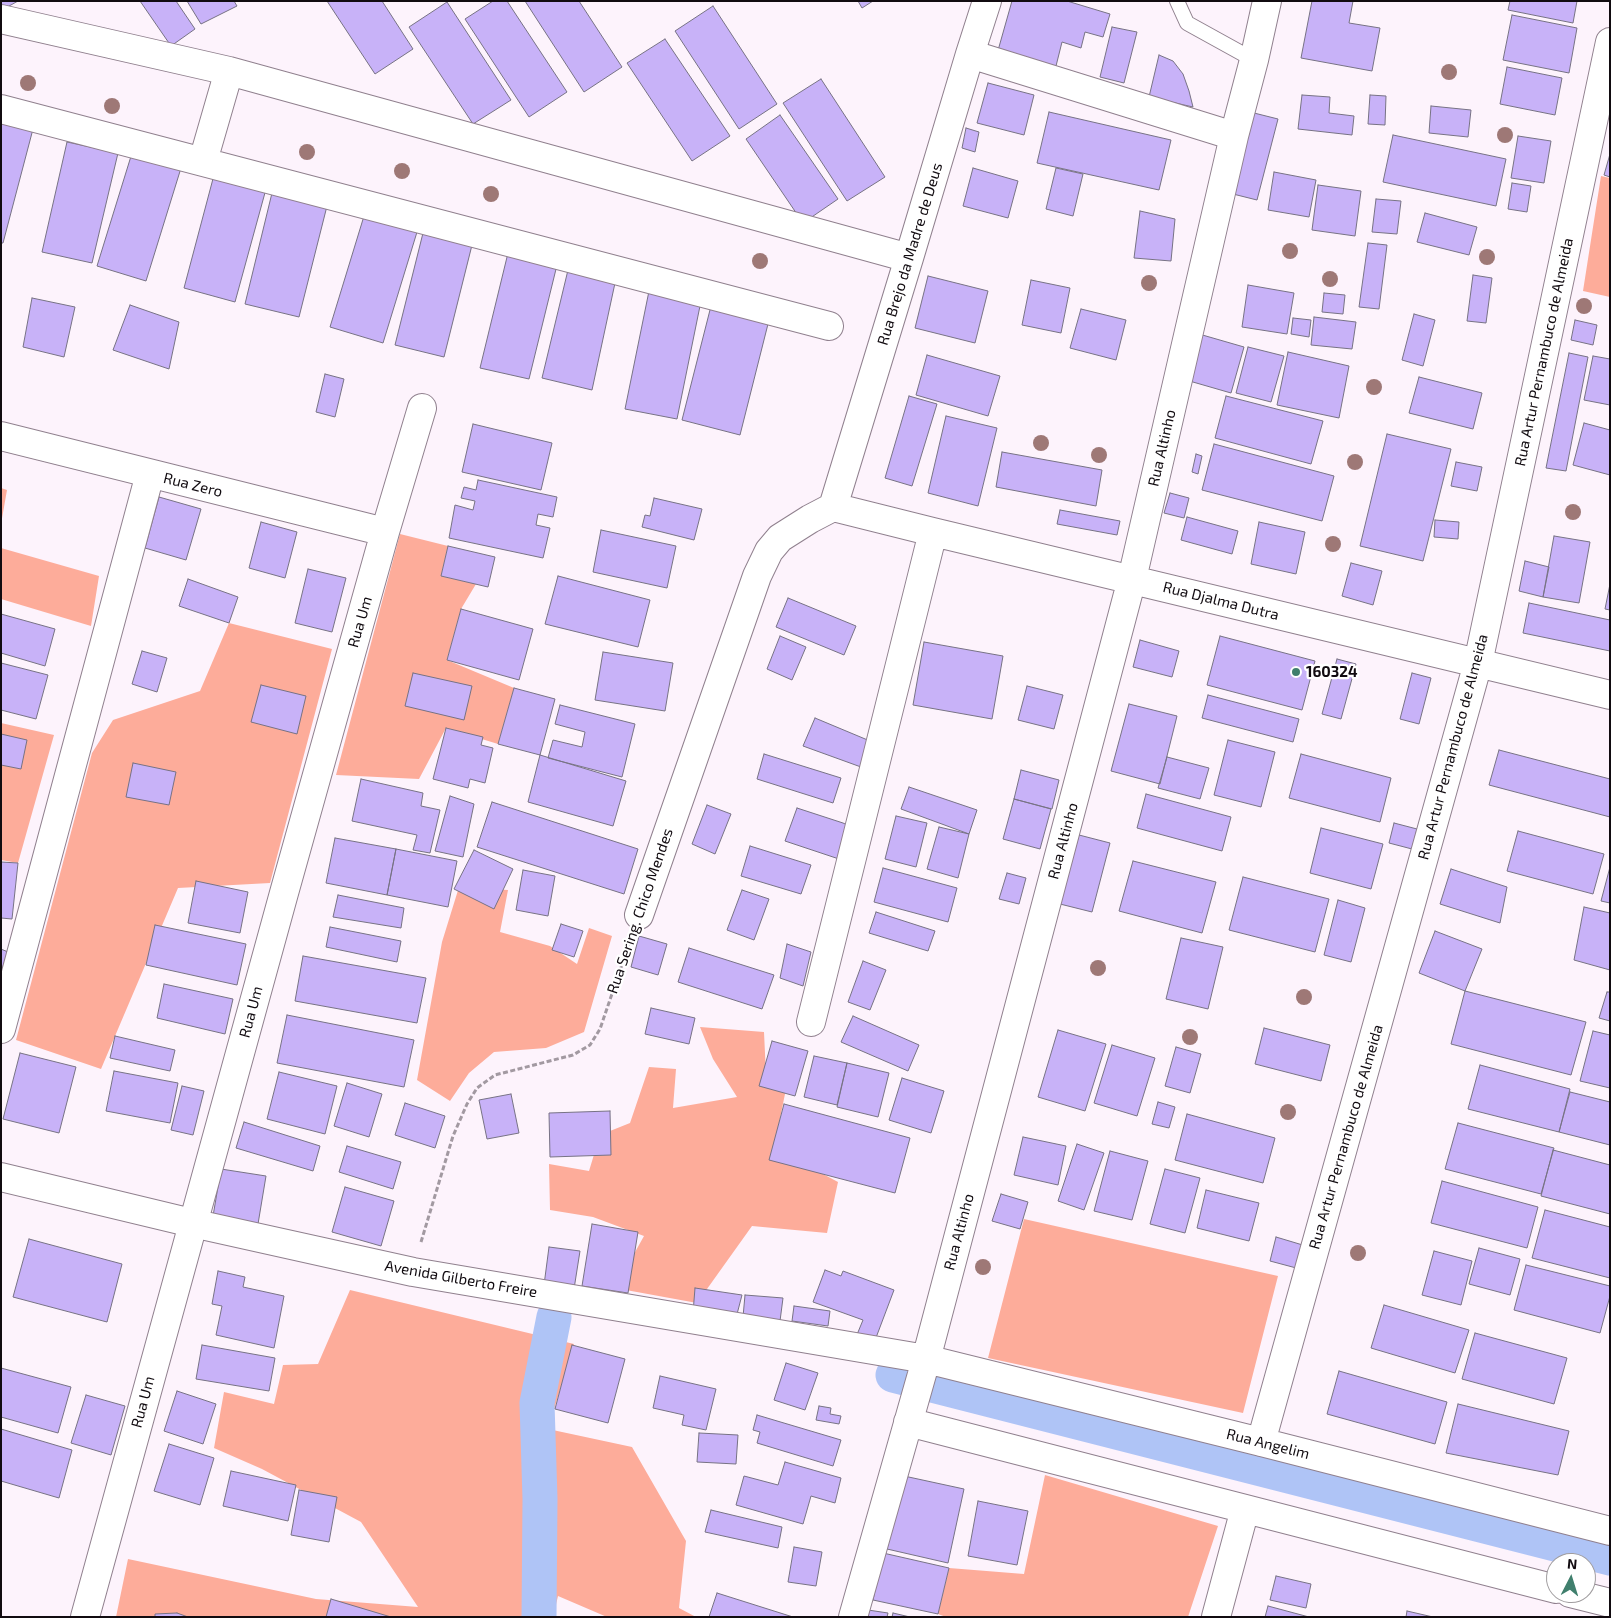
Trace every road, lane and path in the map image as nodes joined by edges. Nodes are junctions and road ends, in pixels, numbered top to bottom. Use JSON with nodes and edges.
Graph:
{"nodes":[{"id":1,"x":987,"y":1,"type":"edge"},
{"id":2,"x":1177,"y":1,"type":"edge"},
{"id":3,"x":1267,"y":1,"type":"edge"},
{"id":4,"x":1,"y":19,"type":"edge"},
{"id":5,"x":1610,"y":42,"type":"edge"},
{"id":6,"x":970,"y":54,"type":"junction"},
{"id":7,"x":1254,"y":60,"type":"junction"},
{"id":8,"x":230,"y":71,"type":"junction"},
{"id":9,"x":1,"y":108,"type":"edge"},
{"id":10,"x":1234,"y":136,"type":"junction"},
{"id":11,"x":203,"y":161,"type":"junction"},
{"id":12,"x":910,"y":258,"type":"junction"},
{"id":13,"x":829,"y":326,"type":"dead end"},
{"id":14,"x":422,"y":408,"type":"dead end"},
{"id":15,"x":1,"y":436,"type":"edge"},
{"id":16,"x":150,"y":474,"type":"junction"},
{"id":17,"x":833,"y":507,"type":"junction"},
{"id":18,"x":385,"y":532,"type":"junction"},
{"id":19,"x":933,"y":532,"type":"junction"},
{"id":20,"x":1132,"y":579,"type":"junction"},
{"id":21,"x":1478,"y":662,"type":"junction"},
{"id":22,"x":1610,"y":695,"type":"edge"},
{"id":23,"x":638,"y":915,"type":"joint"},
{"id":24,"x":811,"y":1022,"type":"dead end"},
{"id":25,"x":1,"y":1030,"type":"edge"},
{"id":26,"x":1,"y":1177,"type":"edge"},
{"id":27,"x":192,"y":1223,"type":"junction"},
{"id":28,"x":413,"y":1272,"type":"junction"},
{"id":29,"x":922,"y":1372,"type":"junction"},
{"id":30,"x":908,"y":1422,"type":"junction"},
{"id":31,"x":1262,"y":1442,"type":"junction"},
{"id":32,"x":1245,"y":1509,"type":"junction"},
{"id":33,"x":1610,"y":1531,"type":"edge"},
{"id":34,"x":1546,"y":1592,"type":"edge"},
{"id":35,"x":1596,"y":1602,"type":"edge"},
{"id":36,"x":1610,"y":1603,"type":"edge"},
{"id":37,"x":85,"y":1617,"type":"edge"},
{"id":38,"x":853,"y":1617,"type":"edge"},
{"id":39,"x":1216,"y":1617,"type":"edge"}],
"edges":[{"from":1,"to":6,"type":"street","name":"Rua Brejo da Madre de Deus"},
{"from":2,"to":7,"type":"lane"},
{"from":3,"to":7,"type":"street","name":"Rua Altinho"},
{"from":4,"to":8,"type":"street"},
{"from":5,"to":21,"type":"street","name":"Rua Artur Pernambuco de Almeida"},
{"from":6,"to":10,"type":"street"},
{"from":6,"to":12,"type":"street","name":"Rua Brejo da Madre de Deus"},
{"from":7,"to":10,"type":"street","name":"Rua Altinho"},
{"from":8,"to":11,"type":"street"},
{"from":8,"to":12,"type":"street"},
{"from":9,"to":11,"type":"street"},
{"from":10,"to":20,"type":"street","name":"Rua Altinho"},
{"from":11,"to":13,"type":"street"},
{"from":12,"to":17,"type":"street","name":"Rua Brejo da Madre de Deus"},
{"from":14,"to":18,"type":"street","name":"Rua Um"},
{"from":15,"to":16,"type":"street","name":"Rua Zero"},
{"from":16,"to":18,"type":"street","name":"Rua Zero"},
{"from":16,"to":25,"type":"street"},
{"from":17,"to":19,"type":"street","name":"Rua Djalma Dutra"},
{"from":17,"to":23,"type":"street","name":"Rua Sering. Chico Mendes"},
{"from":18,"to":27,"type":"street","name":"Rua Um"},
{"from":19,"to":20,"type":"street","name":"Rua Djalma Dutra"},
{"from":19,"to":24,"type":"street"},
{"from":20,"to":21,"type":"street","name":"Rua Djalma Dutra"},
{"from":20,"to":29,"type":"street","name":"Rua Altinho"},
{"from":21,"to":22,"type":"street","name":"Rua Djalma Dutra"},
{"from":21,"to":31,"type":"street","name":"Rua Artur Pernambuco de Almeida"},
{"from":23,"to":28,"type":"path","name":"Rua Sering. Chico Mendes"},
{"from":26,"to":27,"type":"street","name":"Avenida Gilberto Freire"},
{"from":27,"to":28,"type":"street","name":"Avenida Gilberto Freire"},
{"from":27,"to":37,"type":"street","name":"Rua Um"},
{"from":28,"to":29,"type":"street","name":"Avenida Gilberto Freire"},
{"from":29,"to":30,"type":"street","name":"Rua Altinho"},
{"from":29,"to":31,"type":"street","name":"Rua Angelim"},
{"from":30,"to":32,"type":"street"},
{"from":30,"to":38,"type":"street","name":"Rua Altinho"},
{"from":31,"to":33,"type":"street","name":"Rua Angelim"},
{"from":32,"to":34,"type":"street"},
{"from":32,"to":39,"type":"street"},
{"from":35,"to":36,"type":"street"}]}
